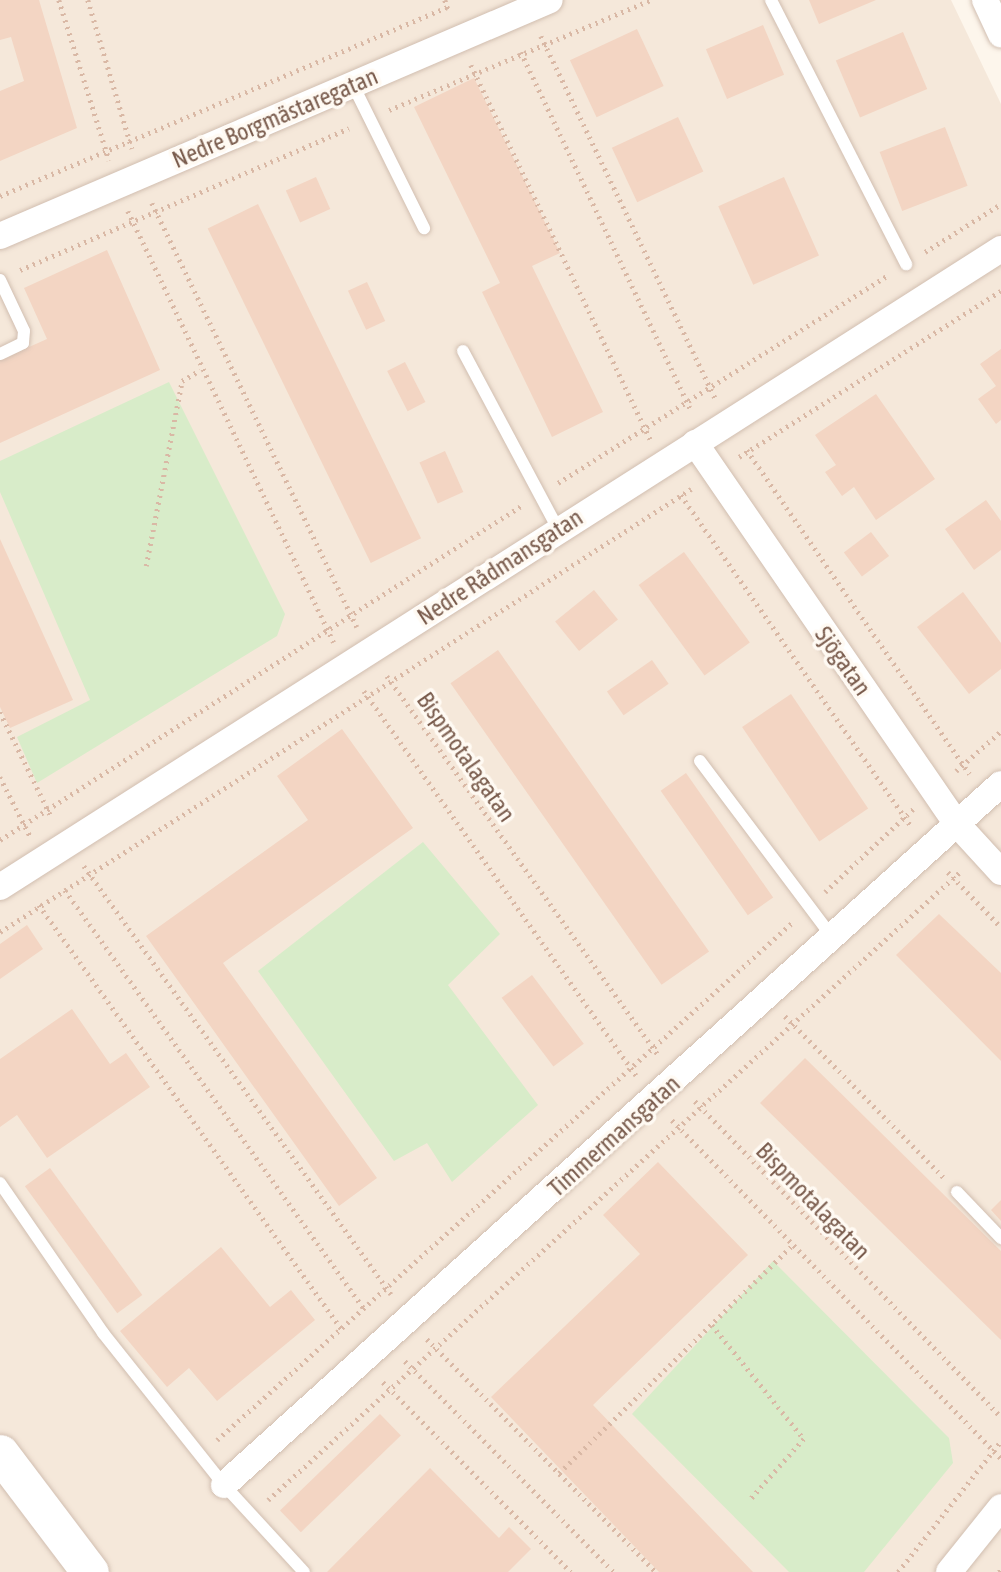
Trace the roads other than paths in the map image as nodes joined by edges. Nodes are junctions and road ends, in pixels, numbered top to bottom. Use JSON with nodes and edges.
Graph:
{"nodes":[{"id":1,"x":551,"y":0,"type":"edge"},
{"id":2,"x":771,"y":0,"type":"edge"},
{"id":3,"x":985,"y":0,"type":"edge"},
{"id":4,"x":495,"y":11,"type":"edge"},
{"id":5,"x":1001,"y":34,"type":"edge"},
{"id":6,"x":353,"y":85,"type":"junction"},
{"id":7,"x":424,"y":228,"type":"dead end"},
{"id":8,"x":0,"y":236,"type":"edge"},
{"id":9,"x":1001,"y":249,"type":"edge"},
{"id":10,"x":906,"y":264,"type":"road end"},
{"id":11,"x":0,"y":280,"type":"edge"},
{"id":12,"x":463,"y":351,"type":"dead end"},
{"id":13,"x":0,"y":354,"type":"edge"},
{"id":14,"x":695,"y":443,"type":"junction"},
{"id":15,"x":558,"y":528,"type":"junction"},
{"id":16,"x":700,"y":761,"type":"dead end"},
{"id":17,"x":1001,"y":785,"type":"edge"},
{"id":18,"x":957,"y":824,"type":"junction"},
{"id":19,"x":1001,"y":872,"type":"edge"},
{"id":20,"x":9,"y":881,"type":"edge"},
{"id":21,"x":833,"y":938,"type":"junction"},
{"id":22,"x":0,"y":1183,"type":"edge"},
{"id":23,"x":957,"y":1192,"type":"road end"},
{"id":24,"x":1001,"y":1238,"type":"edge"},
{"id":25,"x":0,"y":1453,"type":"edge"},
{"id":26,"x":224,"y":1485,"type":"junction"},
{"id":27,"x":1001,"y":1507,"type":"edge"},
{"id":28,"x":90,"y":1572,"type":"edge"},
{"id":29,"x":304,"y":1572,"type":"edge"},
{"id":30,"x":949,"y":1572,"type":"edge"}],
"edges":[{"from":1,"to":4,"type":"street","name":"Nedre Borgmästaregatan"},
{"from":2,"to":10,"type":"lane"},
{"from":3,"to":5,"type":"street"},
{"from":4,"to":6,"type":"street","name":"Nedre Borgmästaregatan"},
{"from":6,"to":7,"type":"lane"},
{"from":6,"to":8,"type":"street","name":"Nedre Borgmästaregatan"},
{"from":9,"to":14,"type":"street","name":"Nedre Rådmansgatan"},
{"from":11,"to":13,"type":"lane"},
{"from":12,"to":15,"type":"lane"},
{"from":14,"to":15,"type":"street","name":"Nedre Rådmansgatan"},
{"from":14,"to":18,"type":"street","name":"Sjögatan"},
{"from":15,"to":20,"type":"street","name":"Nedre Rådmansgatan"},
{"from":16,"to":21,"type":"lane"},
{"from":17,"to":18,"type":"street","name":"Timmermansgatan"},
{"from":18,"to":19,"type":"street","name":"Sjögatan"},
{"from":18,"to":21,"type":"street","name":"Timmermansgatan"},
{"from":21,"to":26,"type":"street","name":"Timmermansgatan"},
{"from":22,"to":26,"type":"lane"},
{"from":23,"to":24,"type":"lane"},
{"from":25,"to":28,"type":"street"},
{"from":26,"to":29,"type":"lane"},
{"from":27,"to":30,"type":"street"}]}
